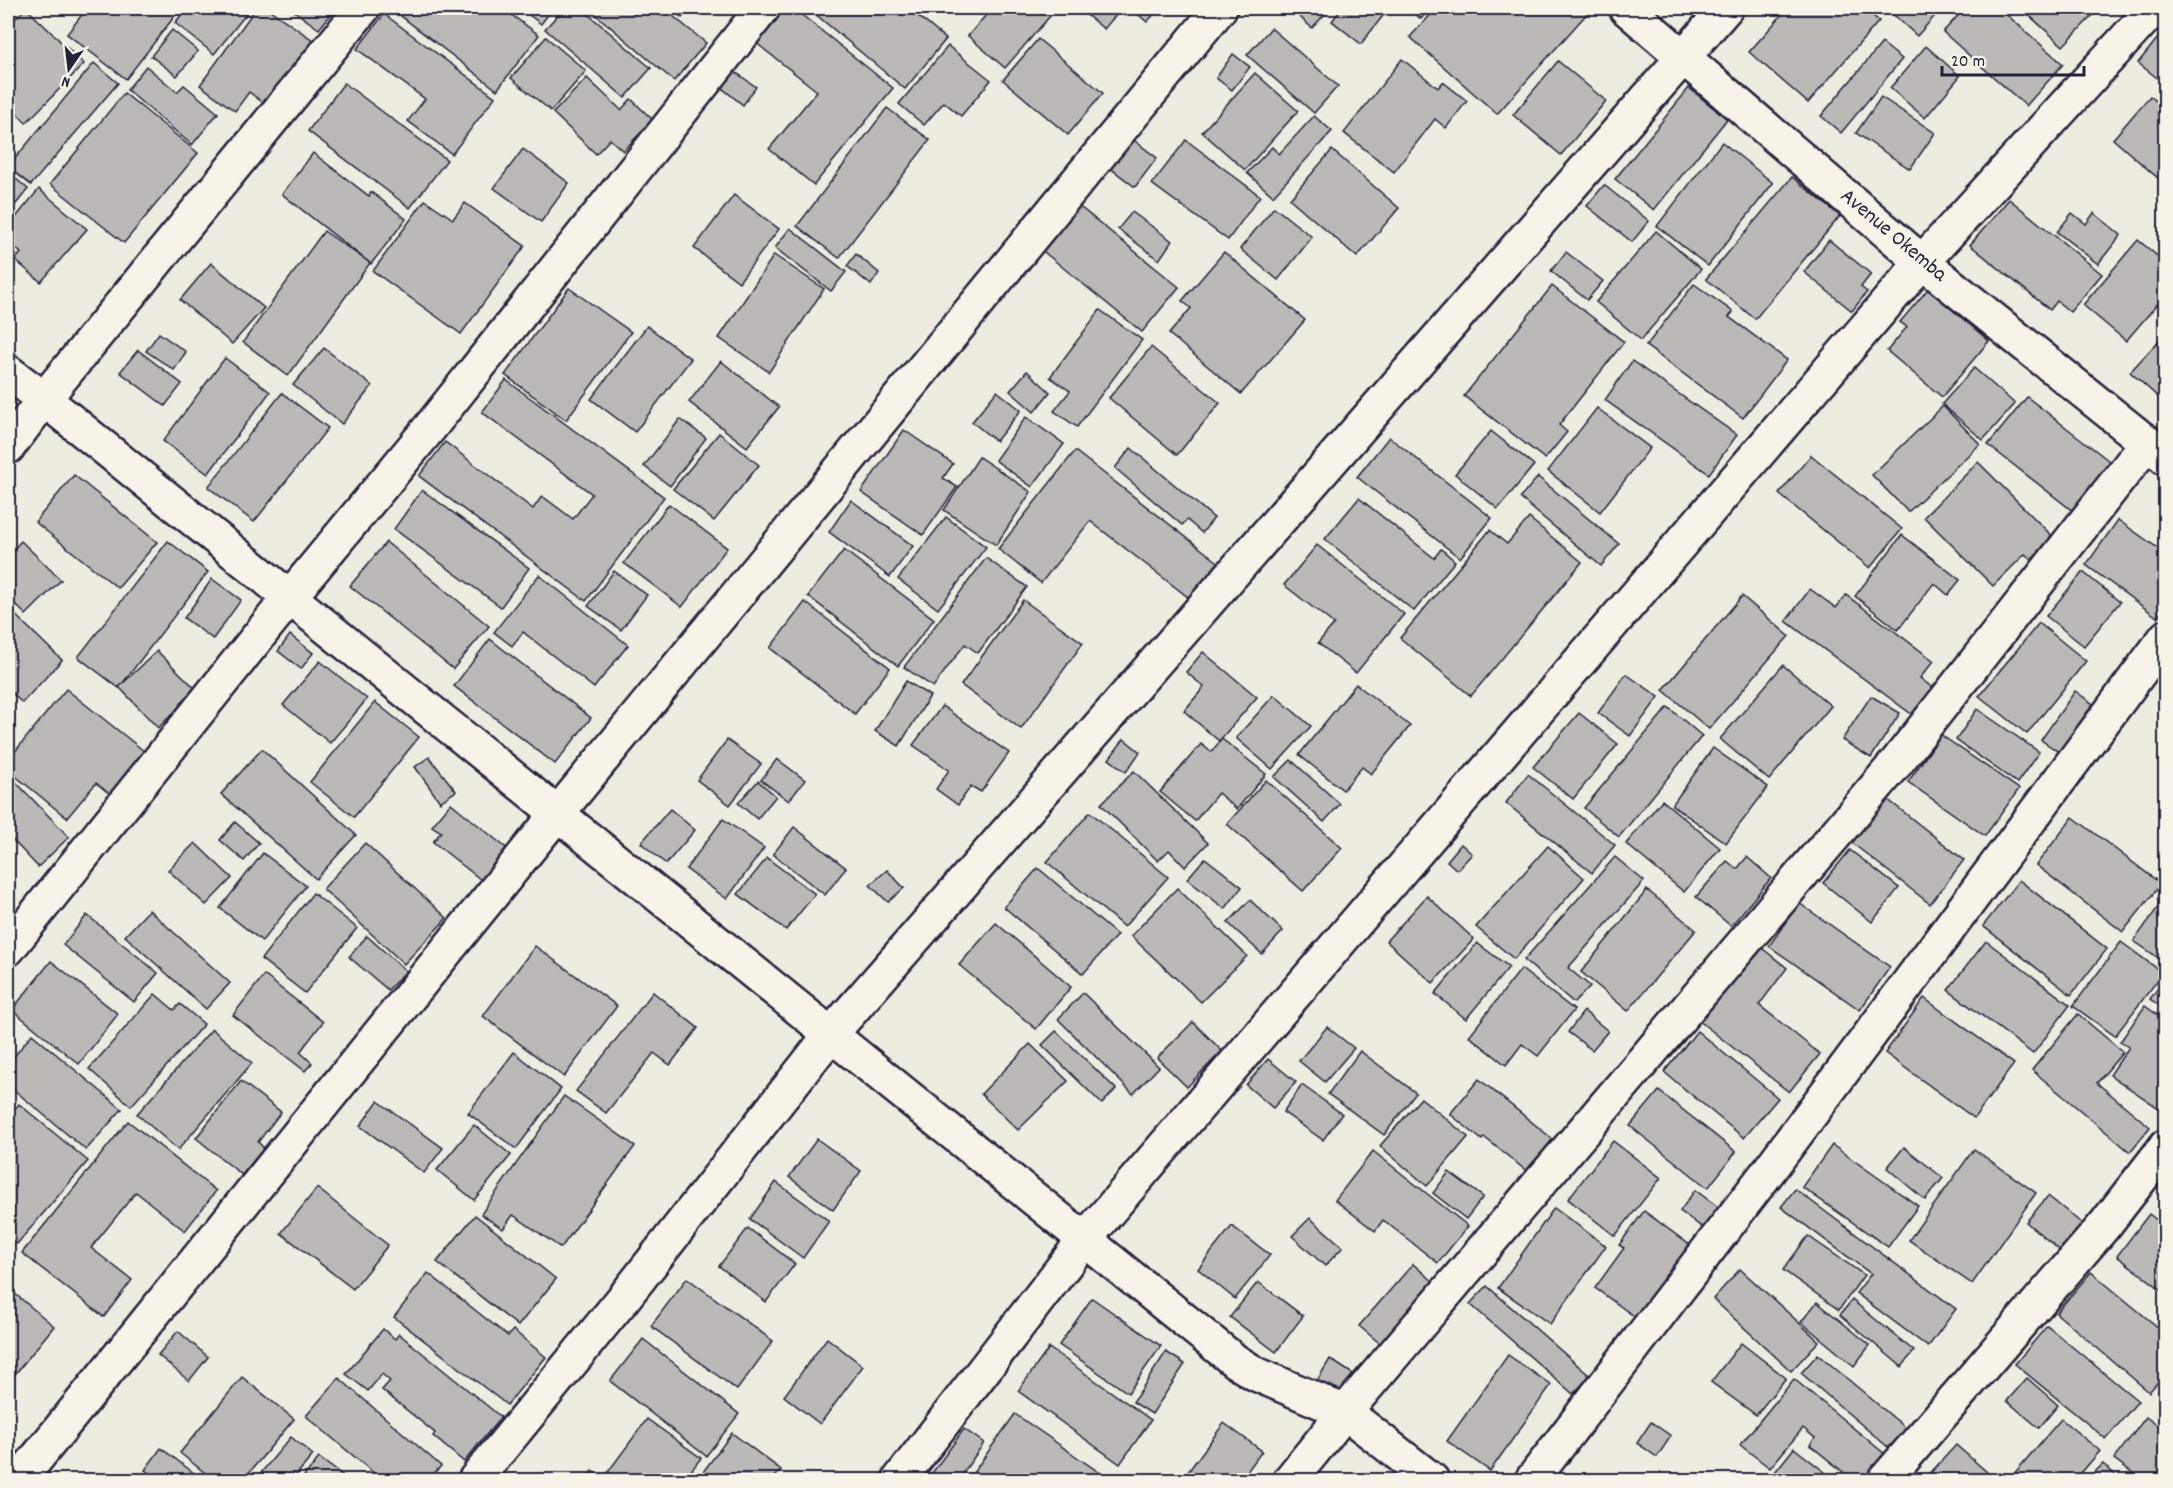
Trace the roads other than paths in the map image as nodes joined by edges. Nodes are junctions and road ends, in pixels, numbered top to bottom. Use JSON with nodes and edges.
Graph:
{"nodes":[{"id":1,"x":363,"y":8,"type":"edge"},
{"id":2,"x":763,"y":8,"type":"edge"},
{"id":3,"x":1220,"y":8,"type":"edge"},
{"id":4,"x":1626,"y":8,"type":"edge"},
{"id":5,"x":1726,"y":8,"type":"edge"},
{"id":6,"x":2154,"y":8,"type":"edge"},
{"id":7,"x":1682,"y":57,"type":"junction"},
{"id":8,"x":1922,"y":262,"type":"junction"},
{"id":9,"x":8,"y":372,"type":"edge"},
{"id":10,"x":44,"y":399,"type":"junction"},
{"id":11,"x":8,"y":447,"type":"edge"},
{"id":12,"x":2157,"y":450,"type":"edge"},
{"id":13,"x":289,"y":598,"type":"junction"},
{"id":14,"x":2166,"y":637,"type":"edge"},
{"id":15,"x":557,"y":814,"type":"junction"},
{"id":16,"x":8,"y":949,"type":"edge"},
{"id":17,"x":831,"y":1034,"type":"junction"},
{"id":18,"x":2166,"y":1146,"type":"edge"},
{"id":19,"x":1084,"y":1240,"type":"junction"},
{"id":20,"x":1345,"y":1412,"type":"junction"},
{"id":21,"x":19,"y":1480,"type":"edge"},
{"id":22,"x":475,"y":1480,"type":"edge"},
{"id":23,"x":899,"y":1480,"type":"edge"},
{"id":24,"x":1290,"y":1480,"type":"edge"},
{"id":25,"x":1432,"y":1480,"type":"edge"},
{"id":26,"x":1532,"y":1480,"type":"edge"},
{"id":27,"x":1885,"y":1480,"type":"edge"}],
"edges":[{"from":1,"to":10,"type":"street"},
{"from":2,"to":13,"type":"street"},
{"from":3,"to":15,"type":"street"},
{"from":4,"to":7,"type":"street","name":"Avenue Okemba"},
{"from":5,"to":7,"type":"street"},
{"from":6,"to":8,"type":"street"},
{"from":7,"to":8,"type":"street","name":"Avenue Okemba"},
{"from":7,"to":17,"type":"street"},
{"from":8,"to":12,"type":"street","name":"Avenue Okemba"},
{"from":8,"to":19,"type":"street"},
{"from":9,"to":10,"type":"street"},
{"from":10,"to":11,"type":"street"},
{"from":10,"to":13,"type":"street"},
{"from":12,"to":20,"type":"street"},
{"from":13,"to":15,"type":"street"},
{"from":13,"to":16,"type":"street"},
{"from":14,"to":26,"type":"street"},
{"from":15,"to":17,"type":"street"},
{"from":15,"to":21,"type":"street"},
{"from":17,"to":19,"type":"street"},
{"from":17,"to":22,"type":"street"},
{"from":18,"to":27,"type":"street"},
{"from":19,"to":20,"type":"street"},
{"from":19,"to":23,"type":"street"},
{"from":20,"to":24,"type":"street"},
{"from":20,"to":25,"type":"street"}]}
